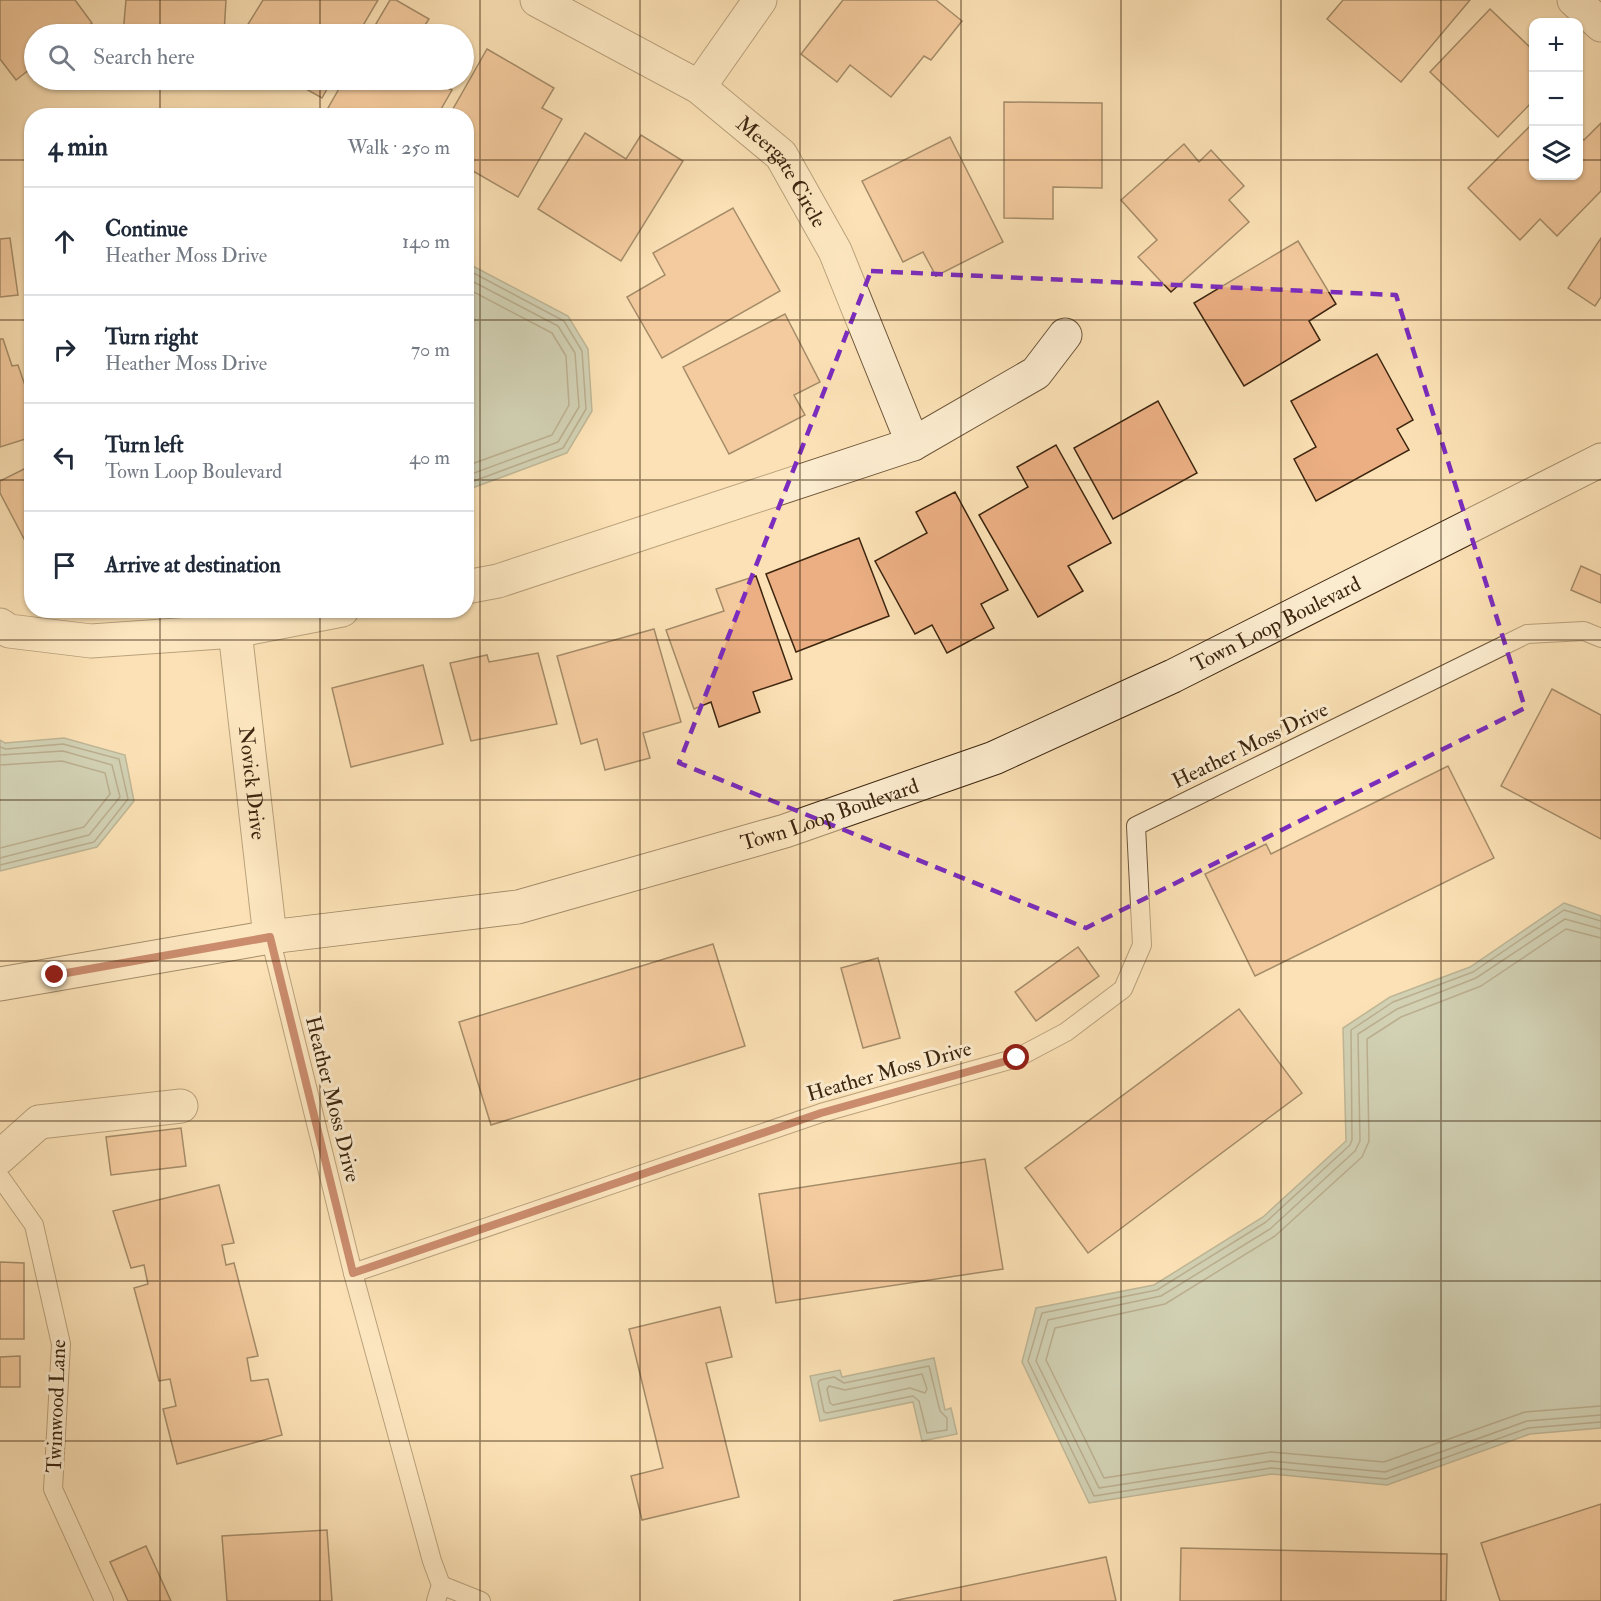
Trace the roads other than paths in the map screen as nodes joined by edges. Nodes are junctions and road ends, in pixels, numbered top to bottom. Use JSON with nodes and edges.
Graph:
{"nodes":[{"id":1,"x":537,"y":0,"type":"edge"},
{"id":2,"x":760,"y":0,"type":"edge"},
{"id":3,"x":1574,"y":0,"type":"edge"},
{"id":4,"x":1601,"y":25,"type":"edge"},
{"id":5,"x":699,"y":87,"type":"junction"},
{"id":6,"x":1065,"y":335,"type":"dead end"},
{"id":7,"x":913,"y":444,"type":"junction"},
{"id":8,"x":1601,"y":460,"type":"edge"},
{"id":9,"x":474,"y":586,"type":"edge"},
{"id":10,"x":301,"y":618,"type":"edge"},
{"id":11,"x":0,"y":625,"type":"edge"},
{"id":12,"x":235,"y":631,"type":"junction"},
{"id":13,"x":1601,"y":638,"type":"edge"},
{"id":14,"x":270,"y":937,"type":"junction"},
{"id":15,"x":0,"y":984,"type":"edge"},
{"id":16,"x":181,"y":1106,"type":"dead end"},
{"id":17,"x":0,"y":1157,"type":"edge"},
{"id":18,"x":0,"y":1177,"type":"edge"},
{"id":19,"x":353,"y":1273,"type":"junction"},
{"id":20,"x":439,"y":1593,"type":"edge"},
{"id":21,"x":104,"y":1601,"type":"edge"},
{"id":22,"x":481,"y":1601,"type":"edge"}],
"edges":[{"from":1,"to":5,"type":"street","name":"Meergate Circle"},
{"from":2,"to":5,"type":"street"},
{"from":3,"to":4,"type":"street"},
{"from":5,"to":7,"type":"street","name":"Meergate Circle"},
{"from":6,"to":7,"type":"street"},
{"from":7,"to":9,"type":"street"},
{"from":8,"to":14,"type":"street","name":"Town Loop Boulevard"},
{"from":10,"to":12,"type":"street"},
{"from":11,"to":12,"type":"street"},
{"from":12,"to":14,"type":"street","name":"Novick Drive"},
{"from":13,"to":19,"type":"lane","name":"Heather Moss Drive"},
{"from":14,"to":15,"type":"street","name":"Town Loop Boulevard"},
{"from":14,"to":19,"type":"lane","name":"Heather Moss Drive"},
{"from":16,"to":17,"type":"street"},
{"from":18,"to":21,"type":"lane","name":"Twinwood Lane"},
{"from":19,"to":20,"type":"lane","name":"Heather Moss Drive"},
{"from":20,"to":22,"type":"lane","name":"Heather Moss Drive"}]}
